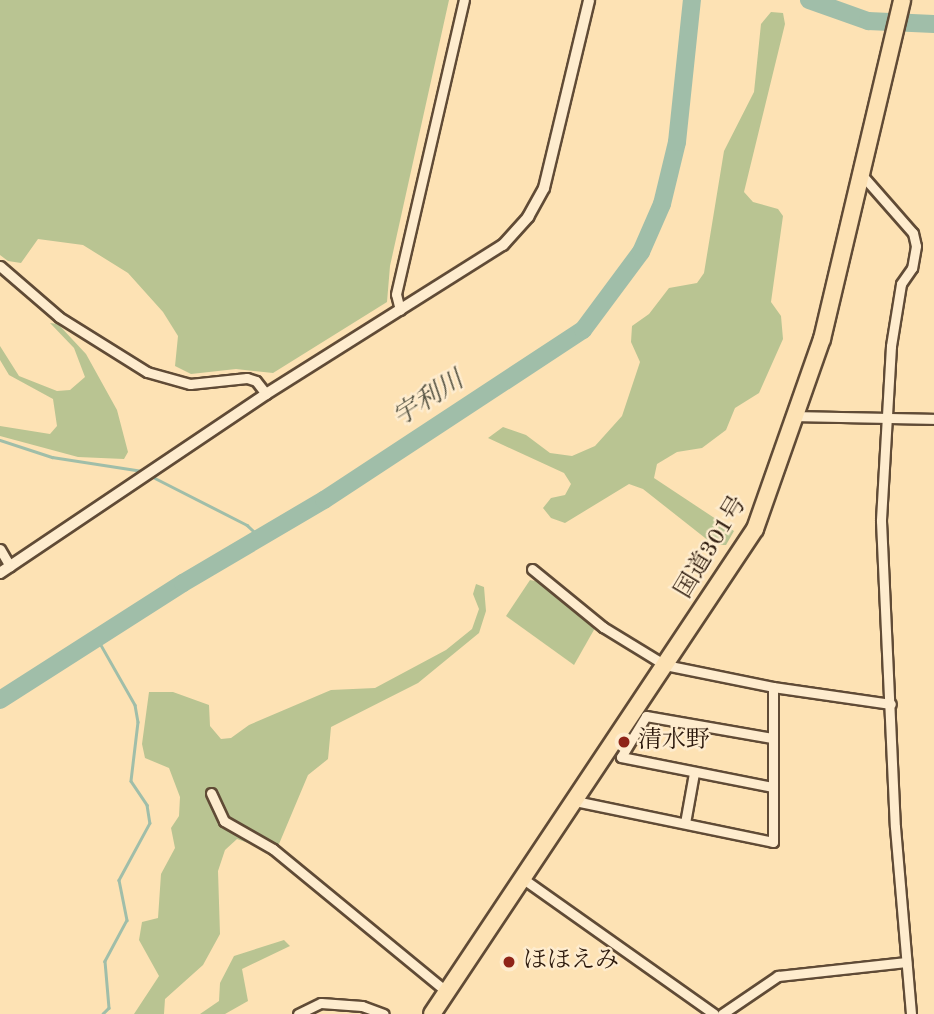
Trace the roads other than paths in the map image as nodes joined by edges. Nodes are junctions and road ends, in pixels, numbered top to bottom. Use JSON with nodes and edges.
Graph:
{"nodes":[{"id":1,"x":464,"y":0,"type":"edge"},
{"id":2,"x":589,"y":0,"type":"edge"},
{"id":3,"x":900,"y":7,"type":"edge"},
{"id":4,"x":862,"y":175,"type":"junction"},
{"id":5,"x":0,"y":266,"type":"edge"},
{"id":6,"x":400,"y":310,"type":"junction"},
{"id":7,"x":266,"y":394,"type":"junction"},
{"id":8,"x":796,"y":416,"type":"junction"},
{"id":9,"x":884,"y":418,"type":"junction"},
{"id":10,"x":934,"y":419,"type":"edge"},
{"id":11,"x":0,"y":549,"type":"edge"},
{"id":12,"x":10,"y":566,"type":"junction"},
{"id":13,"x":532,"y":569,"type":"dead end"},
{"id":14,"x":0,"y":573,"type":"edge"},
{"id":15,"x":665,"y":665,"type":"junction"},
{"id":16,"x":773,"y":687,"type":"junction"},
{"id":17,"x":891,"y":704,"type":"junction"},
{"id":18,"x":772,"y":738,"type":"junction"},
{"id":19,"x":694,"y":773,"type":"junction"},
{"id":20,"x":773,"y":787,"type":"junction"},
{"id":21,"x":211,"y":793,"type":"dead end"},
{"id":22,"x":575,"y":802,"type":"junction"},
{"id":23,"x":685,"y":824,"type":"junction"},
{"id":24,"x":522,"y":878,"type":"junction"},
{"id":25,"x":906,"y":961,"type":"junction"},
{"id":26,"x":446,"y":991,"type":"junction"},
{"id":27,"x":298,"y":1014,"type":"edge"},
{"id":28,"x":384,"y":1014,"type":"edge"},
{"id":29,"x":432,"y":1014,"type":"edge"},
{"id":30,"x":714,"y":1014,"type":"edge"},
{"id":31,"x":722,"y":1014,"type":"edge"},
{"id":32,"x":911,"y":1014,"type":"edge"}],
"edges":[{"from":1,"to":6,"type":"street"},
{"from":2,"to":6,"type":"street"},
{"from":3,"to":4,"type":"highway","name":"国道301号"},
{"from":4,"to":8,"type":"highway","name":"国道301号"},
{"from":4,"to":9,"type":"street"},
{"from":5,"to":7,"type":"street"},
{"from":6,"to":7,"type":"street"},
{"from":7,"to":12,"type":"street"},
{"from":8,"to":9,"type":"street"},
{"from":8,"to":15,"type":"highway","name":"国道301号"},
{"from":9,"to":10,"type":"street"},
{"from":9,"to":17,"type":"street"},
{"from":11,"to":12,"type":"street"},
{"from":12,"to":14,"type":"street"},
{"from":13,"to":15,"type":"street"},
{"from":15,"to":16,"type":"street"},
{"from":15,"to":22,"type":"highway","name":"国道301号"},
{"from":16,"to":17,"type":"street"},
{"from":16,"to":18,"type":"street"},
{"from":17,"to":25,"type":"street"},
{"from":18,"to":19,"type":"street"},
{"from":18,"to":20,"type":"street"},
{"from":19,"to":20,"type":"street"},
{"from":19,"to":23,"type":"street"},
{"from":20,"to":23,"type":"street"},
{"from":21,"to":26,"type":"street"},
{"from":22,"to":23,"type":"street"},
{"from":22,"to":24,"type":"highway","name":"国道301号"},
{"from":24,"to":26,"type":"highway","name":"国道301号"},
{"from":24,"to":30,"type":"street"},
{"from":25,"to":31,"type":"street"},
{"from":25,"to":32,"type":"street"},
{"from":26,"to":29,"type":"highway","name":"国道301号"},
{"from":27,"to":28,"type":"street"}]}
